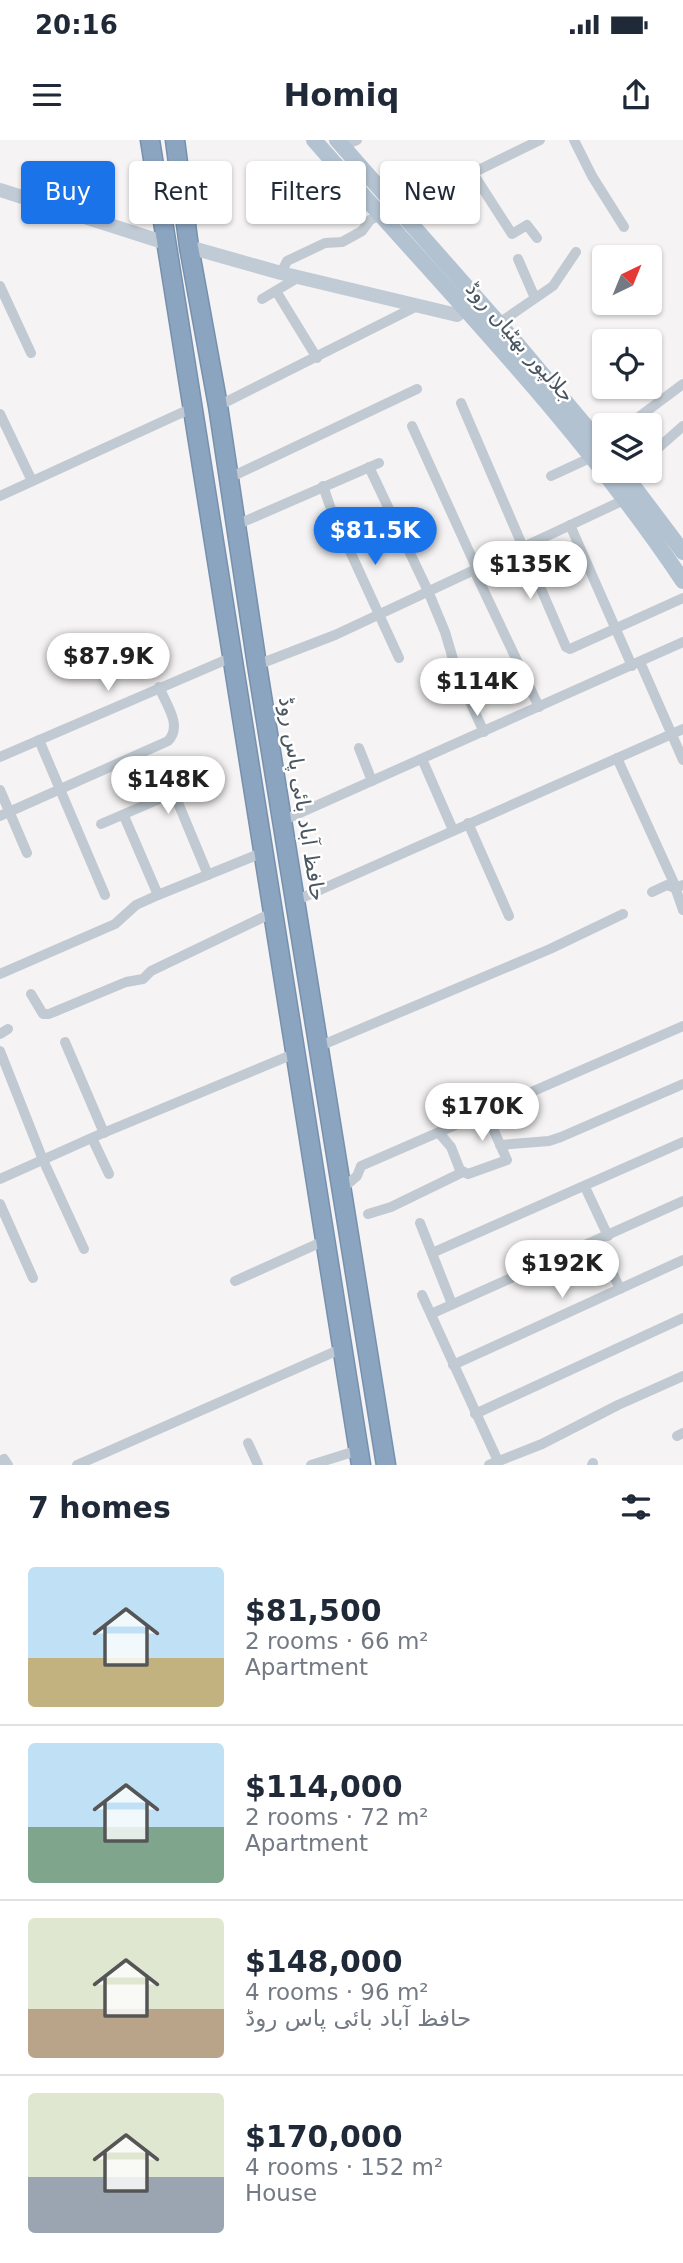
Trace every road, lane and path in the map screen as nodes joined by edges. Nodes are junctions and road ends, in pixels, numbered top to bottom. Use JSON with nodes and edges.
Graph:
{"nodes":[{"id":1,"x":150,"y":140,"type":"edge"},
{"id":2,"x":157,"y":140,"type":"edge"},
{"id":3,"x":164,"y":140,"type":"edge"},
{"id":4,"x":175,"y":140,"type":"edge"},
{"id":5,"x":314,"y":140,"type":"edge"},
{"id":6,"x":540,"y":140,"type":"edge"},
{"id":7,"x":575,"y":140,"type":"edge"},
{"id":8,"x":345,"y":142,"type":"edge"},
{"id":9,"x":153,"y":161,"type":"edge"},
{"id":10,"x":156,"y":161,"type":"edge"},
{"id":11,"x":174,"y":161,"type":"edge"},
{"id":12,"x":178,"y":161,"type":"edge"},
{"id":13,"x":480,"y":168,"type":"edge"},
{"id":14,"x":480,"y":184,"type":"edge"},
{"id":15,"x":380,"y":186,"type":"edge"},
{"id":16,"x":0,"y":190,"type":"edge"},
{"id":17,"x":380,"y":215,"type":"joint"},
{"id":18,"x":163,"y":224,"type":"edge"},
{"id":19,"x":186,"y":224,"type":"edge"},
{"id":20,"x":388,"y":224,"type":"edge"},
{"id":21,"x":411,"y":224,"type":"edge"},
{"id":22,"x":624,"y":227,"type":"dead end"},
{"id":23,"x":537,"y":238,"type":"dead end"},
{"id":24,"x":166,"y":243,"type":"junction"},
{"id":25,"x":189,"y":247,"type":"junction"},
{"id":26,"x":576,"y":252,"type":"dead end"},
{"id":27,"x":518,"y":258,"type":"dead end"},
{"id":28,"x":281,"y":273,"type":"junction"},
{"id":29,"x":300,"y":277,"type":"junction"},
{"id":30,"x":0,"y":288,"type":"edge"},
{"id":31,"x":276,"y":291,"type":"junction"},
{"id":32,"x":535,"y":298,"type":"junction"},
{"id":33,"x":262,"y":299,"type":"dead end"},
{"id":34,"x":417,"y":306,"type":"junction"},
{"id":35,"x":465,"y":309,"type":"junction"},
{"id":36,"x":499,"y":323,"type":"junction"},
{"id":37,"x":31,"y":353,"type":"dead end"},
{"id":38,"x":317,"y":358,"type":"junction"},
{"id":39,"x":683,"y":384,"type":"edge"},
{"id":40,"x":418,"y":388,"type":"dead end"},
{"id":41,"x":461,"y":403,"type":"dead end"},
{"id":42,"x":218,"y":406,"type":"junction"},
{"id":43,"x":192,"y":408,"type":"junction"},
{"id":44,"x":644,"y":413,"type":"edge"},
{"id":45,"x":0,"y":414,"type":"edge"},
{"id":46,"x":412,"y":426,"type":"dead end"},
{"id":47,"x":681,"y":432,"type":"edge"},
{"id":48,"x":592,"y":439,"type":"edge"},
{"id":49,"x":592,"y":441,"type":"edge"},
{"id":50,"x":662,"y":446,"type":"edge"},
{"id":51,"x":592,"y":453,"type":"edge"},
{"id":52,"x":551,"y":476,"type":"dead end"},
{"id":53,"x":229,"y":478,"type":"junction"},
{"id":54,"x":32,"y":481,"type":"junction"},
{"id":55,"x":616,"y":483,"type":"edge"},
{"id":56,"x":634,"y":483,"type":"edge"},
{"id":57,"x":323,"y":486,"type":"junction"},
{"id":58,"x":0,"y":496,"type":"edge"},
{"id":59,"x":624,"y":500,"type":"junction"},
{"id":60,"x":236,"y":525,"type":"junction"},
{"id":61,"x":570,"y":525,"type":"junction"},
{"id":62,"x":523,"y":547,"type":"junction"},
{"id":63,"x":682,"y":548,"type":"edge"},
{"id":64,"x":476,"y":569,"type":"junction"},
{"id":65,"x":683,"y":580,"type":"edge"},
{"id":66,"x":428,"y":592,"type":"junction"},
{"id":67,"x":683,"y":598,"type":"edge"},
{"id":68,"x":380,"y":614,"type":"junction"},
{"id":69,"x":616,"y":628,"type":"junction"},
{"id":70,"x":683,"y":642,"type":"edge"},
{"id":71,"x":230,"y":658,"type":"junction"},
{"id":72,"x":399,"y":658,"type":"dead end"},
{"id":73,"x":636,"y":664,"type":"junction"},
{"id":74,"x":257,"y":665,"type":"junction"},
{"id":75,"x":159,"y":687,"type":"junction"},
{"id":76,"x":539,"y":707,"type":"junction"},
{"id":77,"x":683,"y":729,"type":"edge"},
{"id":78,"x":484,"y":732,"type":"junction"},
{"id":79,"x":672,"y":734,"type":"junction"},
{"id":80,"x":39,"y":740,"type":"junction"},
{"id":81,"x":359,"y":748,"type":"dead end"},
{"id":82,"x":0,"y":757,"type":"edge"},
{"id":83,"x":617,"y":758,"type":"junction"},
{"id":84,"x":422,"y":759,"type":"junction"},
{"id":85,"x":683,"y":760,"type":"edge"},
{"id":86,"x":372,"y":781,"type":"junction"},
{"id":87,"x":59,"y":789,"type":"junction"},
{"id":88,"x":0,"y":790,"type":"edge"},
{"id":89,"x":5,"y":814,"type":"edge"},
{"id":90,"x":124,"y":816,"type":"junction"},
{"id":91,"x":282,"y":821,"type":"junction"},
{"id":92,"x":468,"y":823,"type":"junction"},
{"id":93,"x":101,"y":824,"type":"dead end"},
{"id":94,"x":453,"y":830,"type":"junction"},
{"id":95,"x":264,"y":852,"type":"junction"},
{"id":96,"x":27,"y":853,"type":"dead end"},
{"id":97,"x":208,"y":875,"type":"junction"},
{"id":98,"x":679,"y":886,"type":"edge"},
{"id":99,"x":652,"y":892,"type":"dead end"},
{"id":100,"x":105,"y":895,"type":"dead end"},
{"id":101,"x":158,"y":895,"type":"junction"},
{"id":102,"x":295,"y":901,"type":"junction"},
{"id":103,"x":683,"y":909,"type":"edge"},
{"id":104,"x":274,"y":912,"type":"junction"},
{"id":105,"x":623,"y":915,"type":"dead end"},
{"id":106,"x":509,"y":916,"type":"dead end"},
{"id":107,"x":0,"y":974,"type":"edge"},
{"id":108,"x":31,"y":995,"type":"dead end"},
{"id":109,"x":683,"y":1026,"type":"edge"},
{"id":110,"x":65,"y":1042,"type":"dead end"},
{"id":111,"x":320,"y":1046,"type":"junction"},
{"id":112,"x":0,"y":1051,"type":"edge"},
{"id":113,"x":296,"y":1053,"type":"junction"},
{"id":114,"x":683,"y":1084,"type":"edge"},
{"id":115,"x":485,"y":1113,"type":"junction"},
{"id":116,"x":104,"y":1133,"type":"junction"},
{"id":117,"x":439,"y":1133,"type":"junction"},
{"id":118,"x":92,"y":1138,"type":"junction"},
{"id":119,"x":683,"y":1142,"type":"edge"},
{"id":120,"x":500,"y":1145,"type":"junction"},
{"id":121,"x":43,"y":1160,"type":"junction"},
{"id":122,"x":463,"y":1172,"type":"junction"},
{"id":123,"x":109,"y":1174,"type":"dead end"},
{"id":124,"x":0,"y":1180,"type":"edge"},
{"id":125,"x":585,"y":1186,"type":"junction"},
{"id":126,"x":342,"y":1189,"type":"junction"},
{"id":127,"x":683,"y":1201,"type":"edge"},
{"id":128,"x":0,"y":1204,"type":"edge"},
{"id":129,"x":368,"y":1214,"type":"dead end"},
{"id":130,"x":420,"y":1223,"type":"dead end"},
{"id":131,"x":603,"y":1238,"type":"junction"},
{"id":132,"x":326,"y":1240,"type":"junction"},
{"id":133,"x":84,"y":1249,"type":"dead end"},
{"id":134,"x":432,"y":1253,"type":"junction"},
{"id":135,"x":683,"y":1260,"type":"edge"},
{"id":136,"x":33,"y":1278,"type":"dead end"},
{"id":137,"x":235,"y":1281,"type":"dead end"},
{"id":138,"x":620,"y":1289,"type":"junction"},
{"id":139,"x":422,"y":1295,"type":"dead end"},
{"id":140,"x":452,"y":1304,"type":"junction"},
{"id":141,"x":431,"y":1314,"type":"junction"},
{"id":142,"x":683,"y":1318,"type":"edge"},
{"id":143,"x":343,"y":1348,"type":"junction"},
{"id":144,"x":453,"y":1365,"type":"junction"},
{"id":145,"x":683,"y":1376,"type":"edge"},
{"id":146,"x":475,"y":1414,"type":"junction"},
{"id":147,"x":248,"y":1443,"type":"dead end"},
{"id":148,"x":360,"y":1457,"type":"edge"},
{"id":149,"x":0,"y":1461,"type":"edge"},
{"id":150,"x":493,"y":1463,"type":"edge"},
{"id":151,"x":8,"y":1465,"type":"edge"},
{"id":152,"x":76,"y":1465,"type":"edge"},
{"id":153,"x":258,"y":1465,"type":"edge"},
{"id":154,"x":311,"y":1465,"type":"edge"},
{"id":155,"x":386,"y":1465,"type":"edge"}],
"edges":[{"from":1,"to":9,"type":"highway"},
{"from":2,"to":10,"type":"highway"},
{"from":3,"to":11,"type":"highway"},
{"from":4,"to":12,"type":"highway","name":"حافظ آباد بائی پاس روڈ"},
{"from":5,"to":17,"type":"main road","name":"جلالپور بھٹیاں روڈ"},
{"from":6,"to":13,"type":"street"},
{"from":7,"to":22,"type":"street"},
{"from":8,"to":15,"type":"main road","name":"جلالپور بھٹیاں روڈ"},
{"from":14,"to":23,"type":"street"},
{"from":16,"to":24,"type":"street"},
{"from":17,"to":28,"type":"street"},
{"from":18,"to":24,"type":"highway"},
{"from":19,"to":25,"type":"highway","name":"حافظ آباد بائی پاس روڈ"},
{"from":20,"to":35,"type":"main road","name":"جلالپور بھٹیاں روڈ"},
{"from":21,"to":36,"type":"main road","name":"جلالپور بھٹیاں روڈ"},
{"from":24,"to":43,"type":"highway"},
{"from":25,"to":28,"type":"street"},
{"from":25,"to":42,"type":"highway","name":"حافظ آباد بائی پاس روڈ"},
{"from":26,"to":32,"type":"street"},
{"from":27,"to":32,"type":"street"},
{"from":28,"to":29,"type":"street"},
{"from":29,"to":31,"type":"street"},
{"from":29,"to":34,"type":"street"},
{"from":30,"to":37,"type":"street"},
{"from":31,"to":33,"type":"street"},
{"from":31,"to":38,"type":"street"},
{"from":32,"to":36,"type":"street"},
{"from":34,"to":35,"type":"street"},
{"from":34,"to":38,"type":"street"},
{"from":35,"to":49,"type":"main road","name":"جلالپور بھٹیاں روڈ"},
{"from":36,"to":48,"type":"main road","name":"جلالپور بھٹیاں روڈ"},
{"from":38,"to":42,"type":"street"},
{"from":39,"to":44,"type":"street"},
{"from":40,"to":53,"type":"street"},
{"from":41,"to":62,"type":"street"},
{"from":42,"to":53,"type":"highway","name":"حافظ آباد بائی پاس روڈ"},
{"from":43,"to":54,"type":"street"},
{"from":43,"to":71,"type":"highway"},
{"from":45,"to":54,"type":"street"},
{"from":46,"to":64,"type":"street"},
{"from":47,"to":50,"type":"street"},
{"from":51,"to":52,"type":"street"},
{"from":53,"to":60,"type":"highway","name":"حافظ آباد بائی پاس روڈ"},
{"from":54,"to":58,"type":"street"},
{"from":55,"to":59,"type":"main road","name":"جلالپور بھٹیاں روڈ"},
{"from":56,"to":63,"type":"main road"},
{"from":57,"to":60,"type":"street"},
{"from":57,"to":66,"type":"street"},
{"from":57,"to":68,"type":"street"},
{"from":59,"to":61,"type":"street"},
{"from":59,"to":65,"type":"main road","name":"جلالپور بھٹیاں روڈ"},
{"from":60,"to":74,"type":"highway","name":"حافظ آباد بائی پاس روڈ"},
{"from":61,"to":62,"type":"street"},
{"from":61,"to":69,"type":"street"},
{"from":62,"to":64,"type":"street"},
{"from":62,"to":69,"type":"street"},
{"from":64,"to":66,"type":"street"},
{"from":64,"to":76,"type":"street"},
{"from":66,"to":68,"type":"street"},
{"from":66,"to":78,"type":"street"},
{"from":67,"to":69,"type":"street"},
{"from":68,"to":72,"type":"street"},
{"from":68,"to":74,"type":"street"},
{"from":69,"to":73,"type":"street"},
{"from":70,"to":73,"type":"street"},
{"from":71,"to":75,"type":"street"},
{"from":71,"to":95,"type":"highway"},
{"from":73,"to":76,"type":"street"},
{"from":73,"to":79,"type":"street"},
{"from":74,"to":91,"type":"highway","name":"حافظ آباد بائی پاس روڈ"},
{"from":75,"to":80,"type":"street"},
{"from":75,"to":87,"type":"street"},
{"from":76,"to":78,"type":"street"},
{"from":77,"to":79,"type":"street"},
{"from":78,"to":84,"type":"street"},
{"from":79,"to":83,"type":"street"},
{"from":79,"to":85,"type":"street"},
{"from":80,"to":82,"type":"street"},
{"from":80,"to":87,"type":"street"},
{"from":81,"to":86,"type":"street"},
{"from":83,"to":92,"type":"street"},
{"from":83,"to":98,"type":"street"},
{"from":84,"to":86,"type":"street"},
{"from":84,"to":94,"type":"street"},
{"from":86,"to":91,"type":"street"},
{"from":87,"to":89,"type":"street"},
{"from":87,"to":100,"type":"street"},
{"from":88,"to":89,"type":"street"},
{"from":89,"to":96,"type":"street"},
{"from":90,"to":93,"type":"street"},
{"from":90,"to":97,"type":"street"},
{"from":90,"to":101,"type":"street"},
{"from":91,"to":102,"type":"highway","name":"حافظ آباد بائی پاس روڈ"},
{"from":92,"to":94,"type":"street"},
{"from":92,"to":106,"type":"street"},
{"from":94,"to":102,"type":"street"},
{"from":95,"to":97,"type":"street"},
{"from":95,"to":104,"type":"highway"},
{"from":97,"to":101,"type":"street"},
{"from":98,"to":99,"type":"street"},
{"from":98,"to":103,"type":"street"},
{"from":101,"to":107,"type":"street"},
{"from":102,"to":111,"type":"highway","name":"حافظ آباد بائی پاس روڈ"},
{"from":104,"to":108,"type":"street"},
{"from":104,"to":113,"type":"highway"},
{"from":105,"to":111,"type":"street"},
{"from":109,"to":115,"type":"street"},
{"from":110,"to":116,"type":"street"},
{"from":111,"to":126,"type":"highway","name":"حافظ آباد بائی پاس روڈ"},
{"from":112,"to":121,"type":"street"},
{"from":113,"to":116,"type":"street"},
{"from":113,"to":132,"type":"highway"},
{"from":114,"to":120,"type":"street"},
{"from":115,"to":117,"type":"street"},
{"from":115,"to":120,"type":"street"},
{"from":116,"to":118,"type":"street"},
{"from":117,"to":122,"type":"street"},
{"from":117,"to":126,"type":"street"},
{"from":118,"to":121,"type":"street"},
{"from":118,"to":123,"type":"street"},
{"from":119,"to":125,"type":"street"},
{"from":120,"to":122,"type":"street"},
{"from":121,"to":124,"type":"street"},
{"from":121,"to":133,"type":"street"},
{"from":122,"to":129,"type":"street"},
{"from":125,"to":131,"type":"street"},
{"from":125,"to":134,"type":"street"},
{"from":126,"to":155,"type":"highway","name":"حافظ آباد بائی پاس روڈ"},
{"from":127,"to":131,"type":"street"},
{"from":128,"to":136,"type":"street"},
{"from":130,"to":134,"type":"street"},
{"from":131,"to":138,"type":"street"},
{"from":131,"to":140,"type":"street"},
{"from":132,"to":137,"type":"street"},
{"from":132,"to":143,"type":"highway"},
{"from":134,"to":140,"type":"street"},
{"from":135,"to":138,"type":"street"},
{"from":138,"to":144,"type":"street"},
{"from":139,"to":141,"type":"street"},
{"from":140,"to":141,"type":"street"},
{"from":141,"to":144,"type":"street"},
{"from":142,"to":146,"type":"street"},
{"from":143,"to":148,"type":"highway"},
{"from":143,"to":152,"type":"street"},
{"from":144,"to":146,"type":"street"},
{"from":145,"to":150,"type":"street"},
{"from":146,"to":150,"type":"street"},
{"from":147,"to":153,"type":"street"},
{"from":148,"to":154,"type":"street"},
{"from":149,"to":151,"type":"street"}]}
